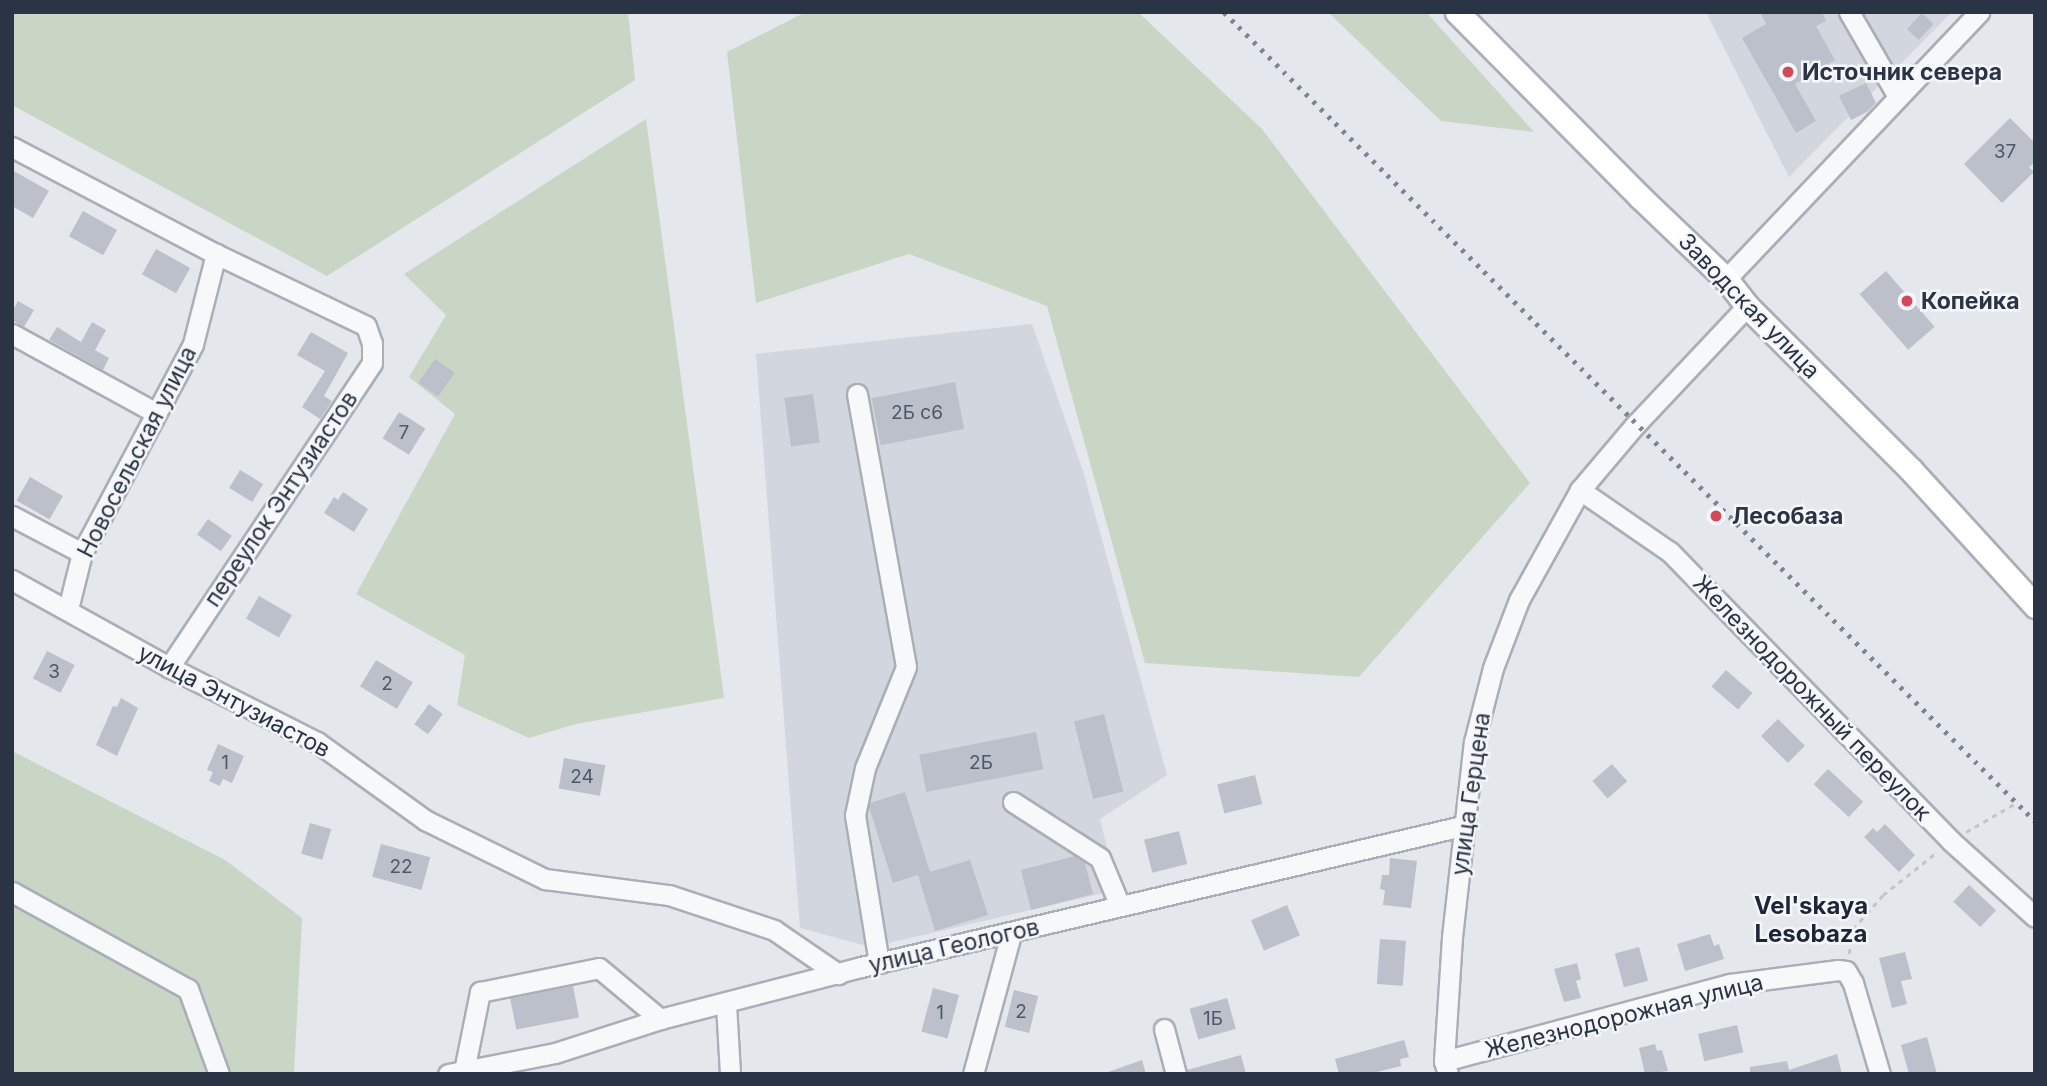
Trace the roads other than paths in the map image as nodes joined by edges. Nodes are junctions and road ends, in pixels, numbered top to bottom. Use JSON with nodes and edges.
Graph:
{"nodes":[{"id":1,"x":1457,"y":12,"type":"edge"},
{"id":2,"x":1849,"y":12,"type":"edge"},
{"id":3,"x":1979,"y":12,"type":"edge"},
{"id":4,"x":1898,"y":97,"type":"junction"},
{"id":5,"x":12,"y":147,"type":"edge"},
{"id":6,"x":216,"y":254,"type":"junction"},
{"id":7,"x":1726,"y":279,"type":"junction"},
{"id":8,"x":1747,"y":306,"type":"junction"},
{"id":9,"x":12,"y":334,"type":"edge"},
{"id":10,"x":857,"y":394,"type":"dead end"},
{"id":11,"x":156,"y":413,"type":"junction"},
{"id":12,"x":1580,"y":490,"type":"junction"},
{"id":13,"x":12,"y":516,"type":"edge"},
{"id":14,"x":82,"y":553,"type":"junction"},
{"id":15,"x":12,"y":580,"type":"edge"},
{"id":16,"x":2035,"y":606,"type":"edge"},
{"id":17,"x":68,"y":609,"type":"junction"},
{"id":18,"x":169,"y":667,"type":"junction"},
{"id":19,"x":1013,"y":802,"type":"dead end"},
{"id":20,"x":1462,"y":826,"type":"junction"},
{"id":21,"x":12,"y":892,"type":"edge"},
{"id":22,"x":1120,"y":906,"type":"junction"},
{"id":23,"x":2035,"y":917,"type":"edge"},
{"id":24,"x":1011,"y":934,"type":"junction"},
{"id":25,"x":879,"y":963,"type":"junction"},
{"id":26,"x":838,"y":974,"type":"junction"},
{"id":27,"x":726,"y":1004,"type":"junction"},
{"id":28,"x":660,"y":1019,"type":"junction"},
{"id":29,"x":1164,"y":1030,"type":"dead end"},
{"id":30,"x":1446,"y":1068,"type":"edge"},
{"id":31,"x":456,"y":1072,"type":"edge"},
{"id":32,"x":219,"y":1074,"type":"edge"},
{"id":33,"x":730,"y":1074,"type":"edge"},
{"id":34,"x":973,"y":1074,"type":"edge"},
{"id":35,"x":1176,"y":1074,"type":"edge"},
{"id":36,"x":1880,"y":1074,"type":"edge"}],
"edges":[{"from":1,"to":7,"type":"main road","name":"Заводская улица"},
{"from":2,"to":4,"type":"street"},
{"from":3,"to":4,"type":"street"},
{"from":4,"to":7,"type":"street"},
{"from":5,"to":6,"type":"street"},
{"from":6,"to":11,"type":"street","name":"Новосельская улица"},
{"from":6,"to":18,"type":"street","name":"переулок Энтузиастов"},
{"from":7,"to":8,"type":"main road","name":"Заводская улица"},
{"from":8,"to":12,"type":"street","name":"улица Герцена"},
{"from":8,"to":16,"type":"main road","name":"Заводская улица"},
{"from":9,"to":11,"type":"street"},
{"from":10,"to":25,"type":"street"},
{"from":11,"to":14,"type":"street","name":"Новосельская улица"},
{"from":12,"to":20,"type":"street","name":"улица Герцена"},
{"from":12,"to":23,"type":"street","name":"Железнодорожный переулок"},
{"from":13,"to":14,"type":"street"},
{"from":14,"to":17,"type":"street","name":"Новосельская улица"},
{"from":15,"to":17,"type":"street","name":"улица Энтузиастов"},
{"from":17,"to":18,"type":"street","name":"улица Энтузиастов"},
{"from":18,"to":26,"type":"street","name":"улица Энтузиастов"},
{"from":19,"to":22,"type":"street"},
{"from":20,"to":22,"type":"street","name":"улица Геологов"},
{"from":20,"to":30,"type":"street","name":"улица Герцена"},
{"from":21,"to":32,"type":"street"},
{"from":22,"to":24,"type":"street","name":"улица Геологов"},
{"from":24,"to":25,"type":"street","name":"улица Геологов"},
{"from":24,"to":34,"type":"street"},
{"from":25,"to":26,"type":"street","name":"улица Геологов"},
{"from":26,"to":27,"type":"street","name":"улица Геологов"},
{"from":27,"to":28,"type":"street","name":"улица Геологов"},
{"from":27,"to":33,"type":"street"},
{"from":28,"to":31,"type":"street","name":"улица Геологов"},
{"from":28,"to":31,"type":"street"},
{"from":29,"to":35,"type":"street"},
{"from":30,"to":36,"type":"street","name":"Железнодорожная улица"}]}
